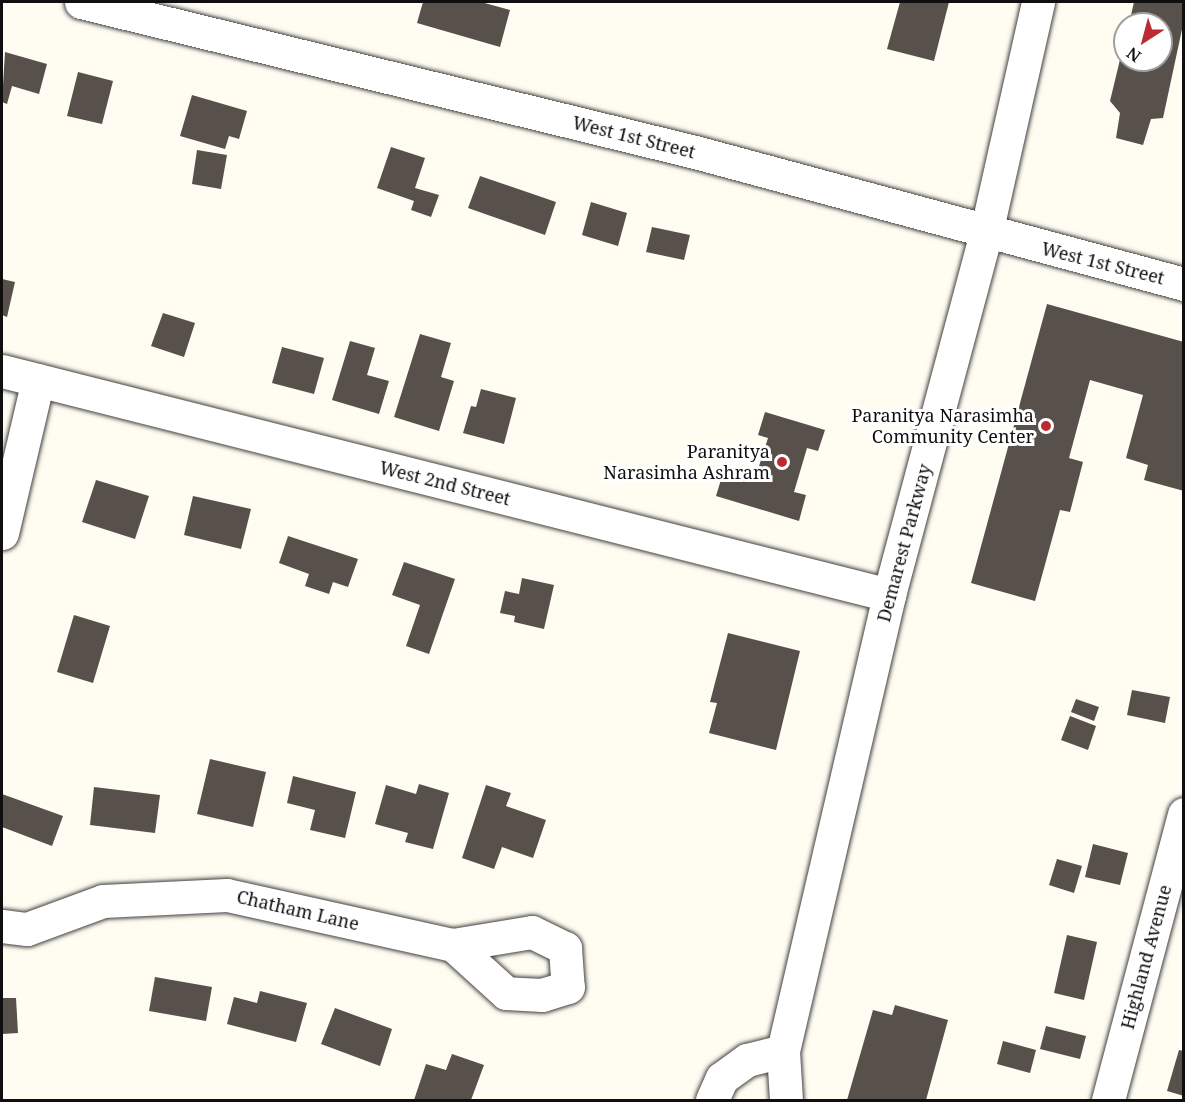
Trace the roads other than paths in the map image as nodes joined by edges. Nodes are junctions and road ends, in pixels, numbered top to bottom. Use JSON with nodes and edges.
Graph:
{"nodes":[{"id":1,"x":81,"y":2,"type":"edge"},
{"id":2,"x":1038,"y":2,"type":"edge"},
{"id":3,"x":986,"y":233,"type":"junction"},
{"id":4,"x":1184,"y":284,"type":"edge"},
{"id":5,"x":2,"y":371,"type":"edge"},
{"id":6,"x":38,"y":380,"type":"junction"},
{"id":7,"x":2,"y":533,"type":"edge"},
{"id":8,"x":889,"y":595,"type":"junction"},
{"id":9,"x":1183,"y":820,"type":"edge"},
{"id":10,"x":2,"y":926,"type":"edge"},
{"id":11,"x":453,"y":945,"type":"dead end"},
{"id":12,"x":783,"y":1051,"type":"junction"},
{"id":13,"x":712,"y":1101,"type":"edge"},
{"id":14,"x":786,"y":1101,"type":"edge"},
{"id":15,"x":1108,"y":1101,"type":"edge"}],
"edges":[{"from":1,"to":3,"type":"street","name":"West 1st Street"},
{"from":2,"to":3,"type":"street","name":"Demarest Parkway"},
{"from":3,"to":4,"type":"street","name":"West 1st Street"},
{"from":3,"to":8,"type":"street","name":"Demarest Parkway"},
{"from":5,"to":6,"type":"street","name":"West 2nd Street"},
{"from":6,"to":7,"type":"street"},
{"from":6,"to":8,"type":"street","name":"West 2nd Street"},
{"from":8,"to":12,"type":"street","name":"Demarest Parkway"},
{"from":9,"to":15,"type":"street","name":"Highland Avenue"},
{"from":10,"to":11,"type":"street","name":"Chatham Lane"},
{"from":12,"to":13,"type":"street"},
{"from":12,"to":14,"type":"street","name":"Demarest Parkway"}]}
